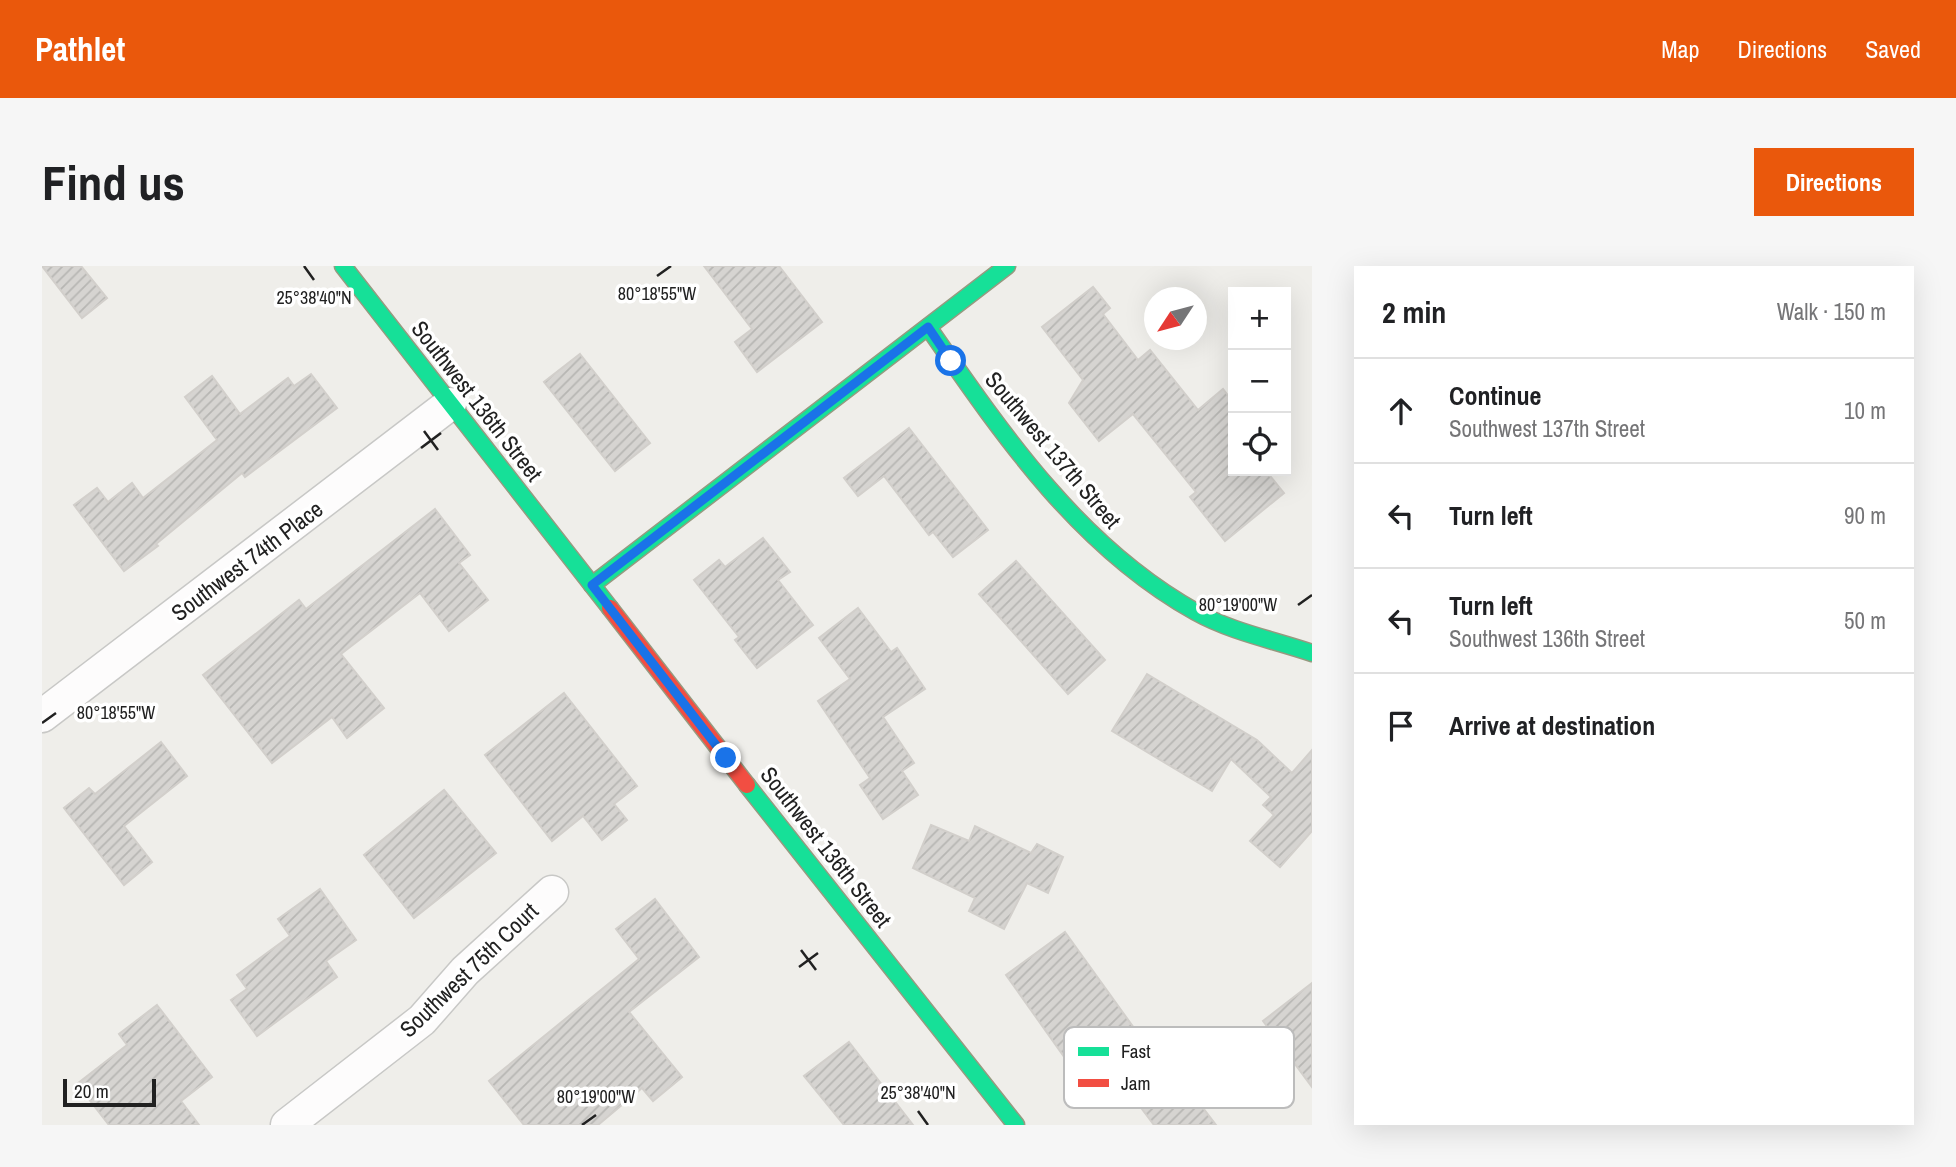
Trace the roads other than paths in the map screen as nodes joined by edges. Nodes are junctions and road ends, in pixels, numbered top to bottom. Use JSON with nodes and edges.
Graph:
{"nodes":[{"id":1,"x":343,"y":266,"type":"edge"},
{"id":2,"x":1007,"y":266,"type":"edge"},
{"id":3,"x":928,"y":327,"type":"junction"},
{"id":4,"x":450,"y":404,"type":"junction"},
{"id":5,"x":592,"y":585,"type":"junction"},
{"id":6,"x":1312,"y":653,"type":"edge"},
{"id":7,"x":42,"y":716,"type":"edge"},
{"id":8,"x":552,"y":892,"type":"dead end"},
{"id":9,"x":286,"y":1125,"type":"edge"},
{"id":10,"x":1016,"y":1125,"type":"edge"}],
"edges":[{"from":1,"to":4,"type":"street","name":"Southwest 136th Street"},
{"from":2,"to":3,"type":"street"},
{"from":3,"to":5,"type":"street"},
{"from":3,"to":6,"type":"street","name":"Southwest 137th Street"},
{"from":4,"to":5,"type":"street","name":"Southwest 136th Street"},
{"from":4,"to":7,"type":"street","name":"Southwest 74th Place"},
{"from":5,"to":10,"type":"street","name":"Southwest 136th Street"},
{"from":8,"to":9,"type":"street","name":"Southwest 75th Court"}]}
